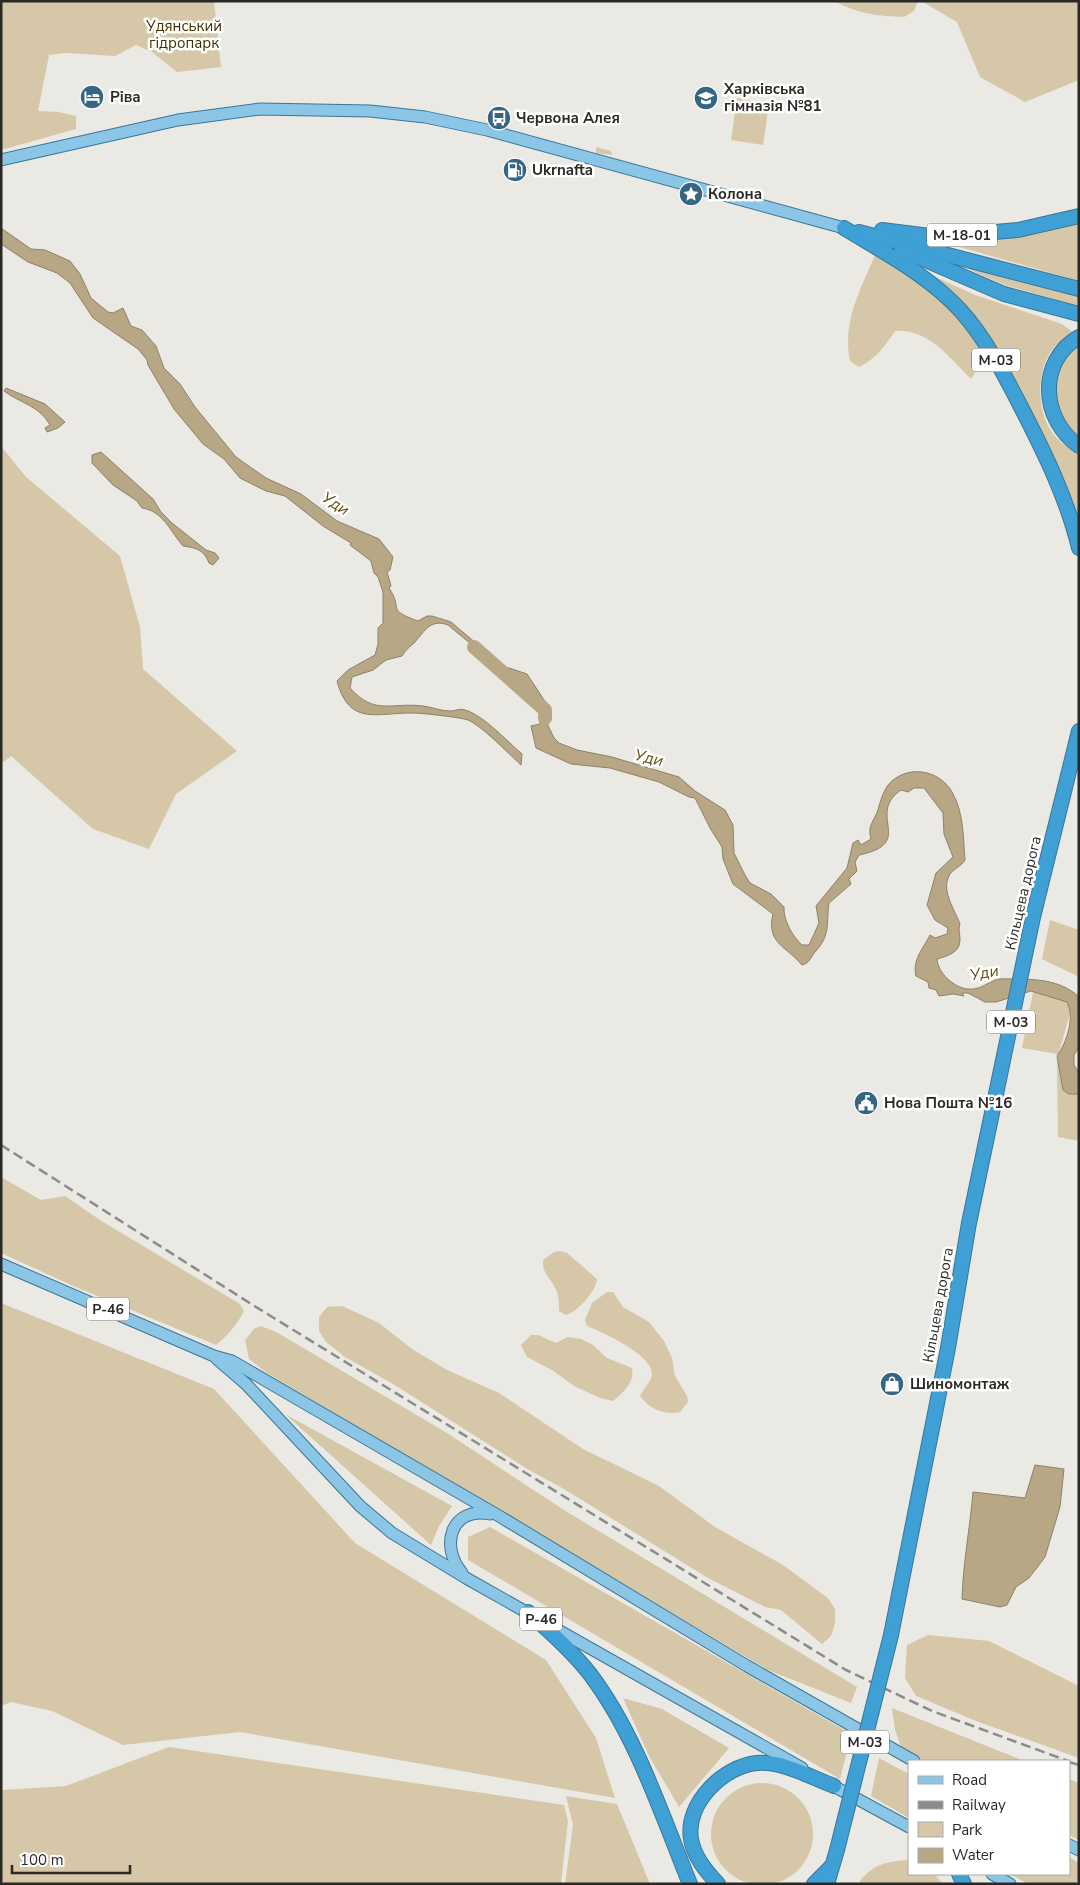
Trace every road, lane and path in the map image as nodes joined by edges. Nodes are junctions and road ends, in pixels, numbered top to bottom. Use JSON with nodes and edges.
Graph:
{"nodes":[{"id":1,"x":1,"y":160,"type":"edge"},
{"id":2,"x":1079,"y":216,"type":"edge"},
{"id":3,"x":844,"y":228,"type":"junction"},
{"id":4,"x":867,"y":234,"type":"junction"},
{"id":5,"x":1079,"y":289,"type":"edge"},
{"id":6,"x":1079,"y":314,"type":"edge"},
{"id":7,"x":1079,"y":337,"type":"edge"},
{"id":8,"x":1079,"y":446,"type":"edge"},
{"id":9,"x":1079,"y":548,"type":"edge"},
{"id":10,"x":1079,"y":720,"type":"edge"},
{"id":11,"x":1079,"y":731,"type":"edge"},
{"id":12,"x":1077,"y":740,"type":"edge"},
{"id":13,"x":1,"y":1264,"type":"edge"},
{"id":14,"x":214,"y":1356,"type":"junction"},
{"id":15,"x":499,"y":1516,"type":"junction"},
{"id":16,"x":466,"y":1578,"type":"junction"},
{"id":17,"x":528,"y":1612,"type":"junction"},
{"id":18,"x":912,"y":1760,"type":"edge"},
{"id":19,"x":834,"y":1786,"type":"junction"},
{"id":20,"x":908,"y":1826,"type":"edge"},
{"id":21,"x":832,"y":1867,"type":"junction"},
{"id":22,"x":994,"y":1875,"type":"edge"},
{"id":23,"x":690,"y":1884,"type":"edge"},
{"id":24,"x":718,"y":1884,"type":"edge"},
{"id":25,"x":814,"y":1884,"type":"edge"},
{"id":26,"x":827,"y":1884,"type":"edge"},
{"id":27,"x":831,"y":1884,"type":"edge"},
{"id":28,"x":1010,"y":1884,"type":"edge"}],
"edges":[{"from":1,"to":3,"type":"main road"},
{"from":2,"to":3,"type":"highway","number":"М-18-01"},
{"from":3,"to":4,"type":"highway"},
{"from":3,"to":9,"type":"highway","number":"М-03"},
{"from":4,"to":5,"type":"highway"},
{"from":4,"to":6,"type":"highway"},
{"from":7,"to":8,"type":"highway"},
{"from":10,"to":12,"type":"highway","number":"М-03"},
{"from":11,"to":12,"type":"highway","name":"Кільцева дорога","number":"М-03"},
{"from":12,"to":21,"type":"highway","name":"Кільцева дорога","number":"М-03","bridge":true},
{"from":13,"to":14,"type":"main road","number":"Р-46"},
{"from":14,"to":15,"type":"main road","number":"Р-46"},
{"from":14,"to":16,"type":"main road","number":"Р-46"},
{"from":15,"to":16,"type":"main road"},
{"from":15,"to":18,"type":"main road","number":"Р-46"},
{"from":16,"to":17,"type":"main road","number":"Р-46"},
{"from":17,"to":19,"type":"main road","number":"Р-46"},
{"from":17,"to":23,"type":"highway"},
{"from":19,"to":20,"type":"main road","number":"Р-46"},
{"from":19,"to":24,"type":"highway"},
{"from":21,"to":25,"type":"highway"},
{"from":21,"to":26,"type":"highway","name":"Кільцева дорога","number":"М-03"},
{"from":21,"to":27,"type":"highway"},
{"from":22,"to":28,"type":"main road"}]}
